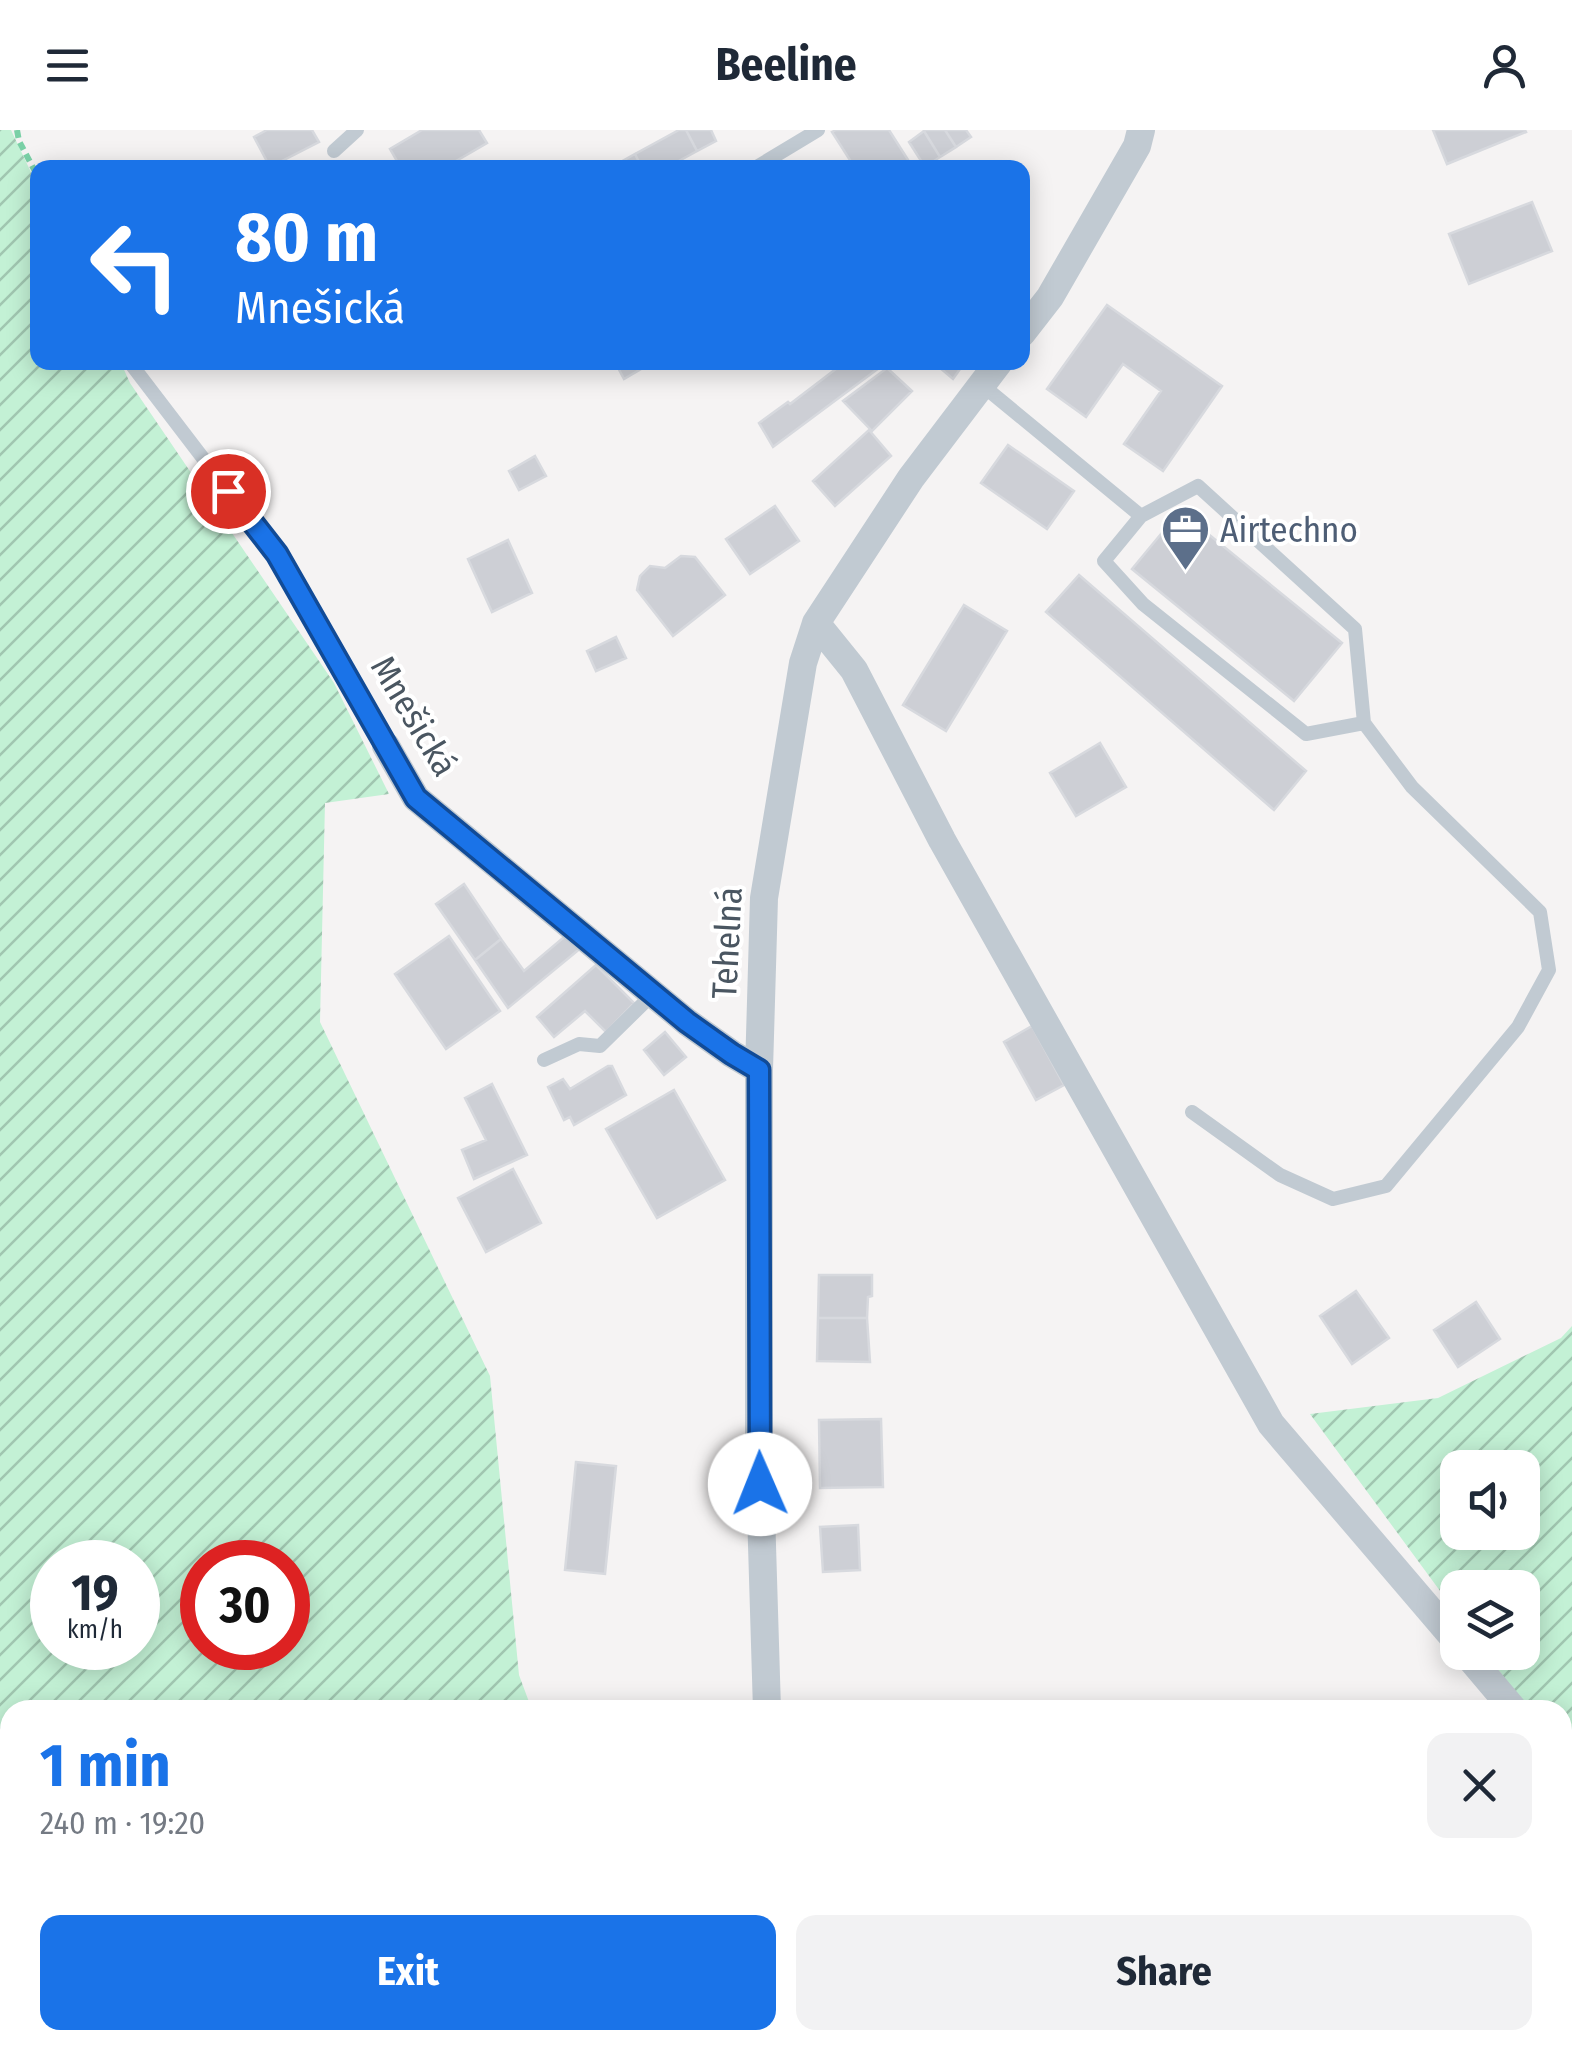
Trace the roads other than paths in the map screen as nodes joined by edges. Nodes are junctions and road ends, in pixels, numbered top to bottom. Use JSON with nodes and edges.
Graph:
{"nodes":[{"id":1,"x":357,"y":130,"type":"edge"},
{"id":2,"x":818,"y":130,"type":"edge"},
{"id":3,"x":1141,"y":130,"type":"edge"},
{"id":4,"x":334,"y":151,"type":"dead end"},
{"id":5,"x":768,"y":160,"type":"edge"},
{"id":6,"x":1030,"y":322,"type":"edge"},
{"id":7,"x":136,"y":370,"type":"edge"},
{"id":8,"x":994,"y":370,"type":"edge"},
{"id":9,"x":982,"y":385,"type":"junction"},
{"id":10,"x":1141,"y":516,"type":"junction"},
{"id":11,"x":816,"y":624,"type":"junction"},
{"id":12,"x":1364,"y":723,"type":"junction"},
{"id":13,"x":386,"y":746,"type":"joint"},
{"id":14,"x":653,"y":994,"type":"junction"},
{"id":15,"x":544,"y":1060,"type":"dead end"},
{"id":16,"x":759,"y":1070,"type":"junction"},
{"id":17,"x":1192,"y":1112,"type":"dead end"},
{"id":18,"x":1440,"y":1622,"type":"edge"},
{"id":19,"x":1480,"y":1670,"type":"edge"},
{"id":20,"x":767,"y":1700,"type":"edge"},
{"id":21,"x":1506,"y":1700,"type":"edge"}],
"edges":[{"from":1,"to":4,"type":"lane"},
{"from":2,"to":5,"type":"lane"},
{"from":3,"to":6,"type":"street"},
{"from":7,"to":13,"type":"lane","name":"Mnešická"},
{"from":8,"to":9,"type":"street","name":"Tehelná"},
{"from":9,"to":10,"type":"lane"},
{"from":9,"to":11,"type":"street","name":"Tehelná"},
{"from":10,"to":12,"type":"lane"},
{"from":10,"to":12,"type":"lane"},
{"from":11,"to":16,"type":"street","name":"Tehelná"},
{"from":11,"to":18,"type":"street"},
{"from":12,"to":17,"type":"lane"},
{"from":13,"to":14,"type":"street","name":"Mnešická"},
{"from":14,"to":15,"type":"lane"},
{"from":14,"to":16,"type":"street","name":"Mnešická"},
{"from":16,"to":20,"type":"street","name":"Tehelná"},
{"from":19,"to":21,"type":"street"}]}
